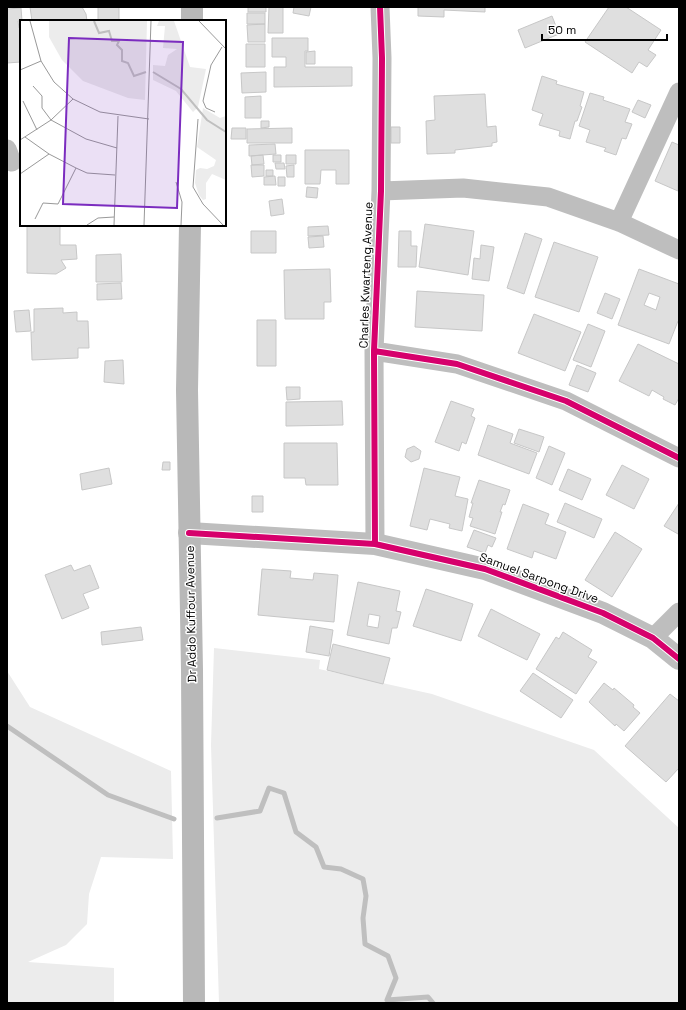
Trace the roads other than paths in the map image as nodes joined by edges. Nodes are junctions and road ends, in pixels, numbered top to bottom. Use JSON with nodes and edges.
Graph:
{"nodes":[{"id":1,"x":192,"y":7,"type":"edge"},
{"id":2,"x":380,"y":7,"type":"edge"},
{"id":3,"x":192,"y":20,"type":"edge"},
{"id":4,"x":679,"y":92,"type":"edge"},
{"id":5,"x":381,"y":191,"type":"junction"},
{"id":6,"x":620,"y":222,"type":"junction"},
{"id":7,"x":190,"y":226,"type":"edge"},
{"id":8,"x":679,"y":250,"type":"edge"},
{"id":9,"x":374,"y":350,"type":"junction"},
{"id":10,"x":679,"y":458,"type":"edge"},
{"id":11,"x":189,"y":533,"type":"junction"},
{"id":12,"x":375,"y":544,"type":"junction"},
{"id":13,"x":679,"y":612,"type":"edge"},
{"id":14,"x":653,"y":638,"type":"junction"},
{"id":15,"x":679,"y":659,"type":"edge"},
{"id":16,"x":194,"y":1003,"type":"edge"}],
"edges":[{"from":1,"to":3,"type":"main road"},
{"from":2,"to":5,"type":"street","name":"Charles Kwarteng Avenue"},
{"from":4,"to":6,"type":"street"},
{"from":5,"to":6,"type":"street"},
{"from":5,"to":9,"type":"street","name":"Charles Kwarteng Avenue"},
{"from":6,"to":8,"type":"street"},
{"from":7,"to":11,"type":"main road","name":"Dr Addo Kuffour Avenue"},
{"from":9,"to":10,"type":"street"},
{"from":9,"to":12,"type":"street","name":"Charles Kwarteng Avenue"},
{"from":11,"to":12,"type":"street","name":"Samuel Sarpong Drive"},
{"from":11,"to":16,"type":"main road","name":"Dr Addo Kuffour Avenue"},
{"from":12,"to":14,"type":"street","name":"Samuel Sarpong Drive"},
{"from":13,"to":14,"type":"street"},
{"from":14,"to":15,"type":"street","name":"Samuel Sarpong Drive"}]}
